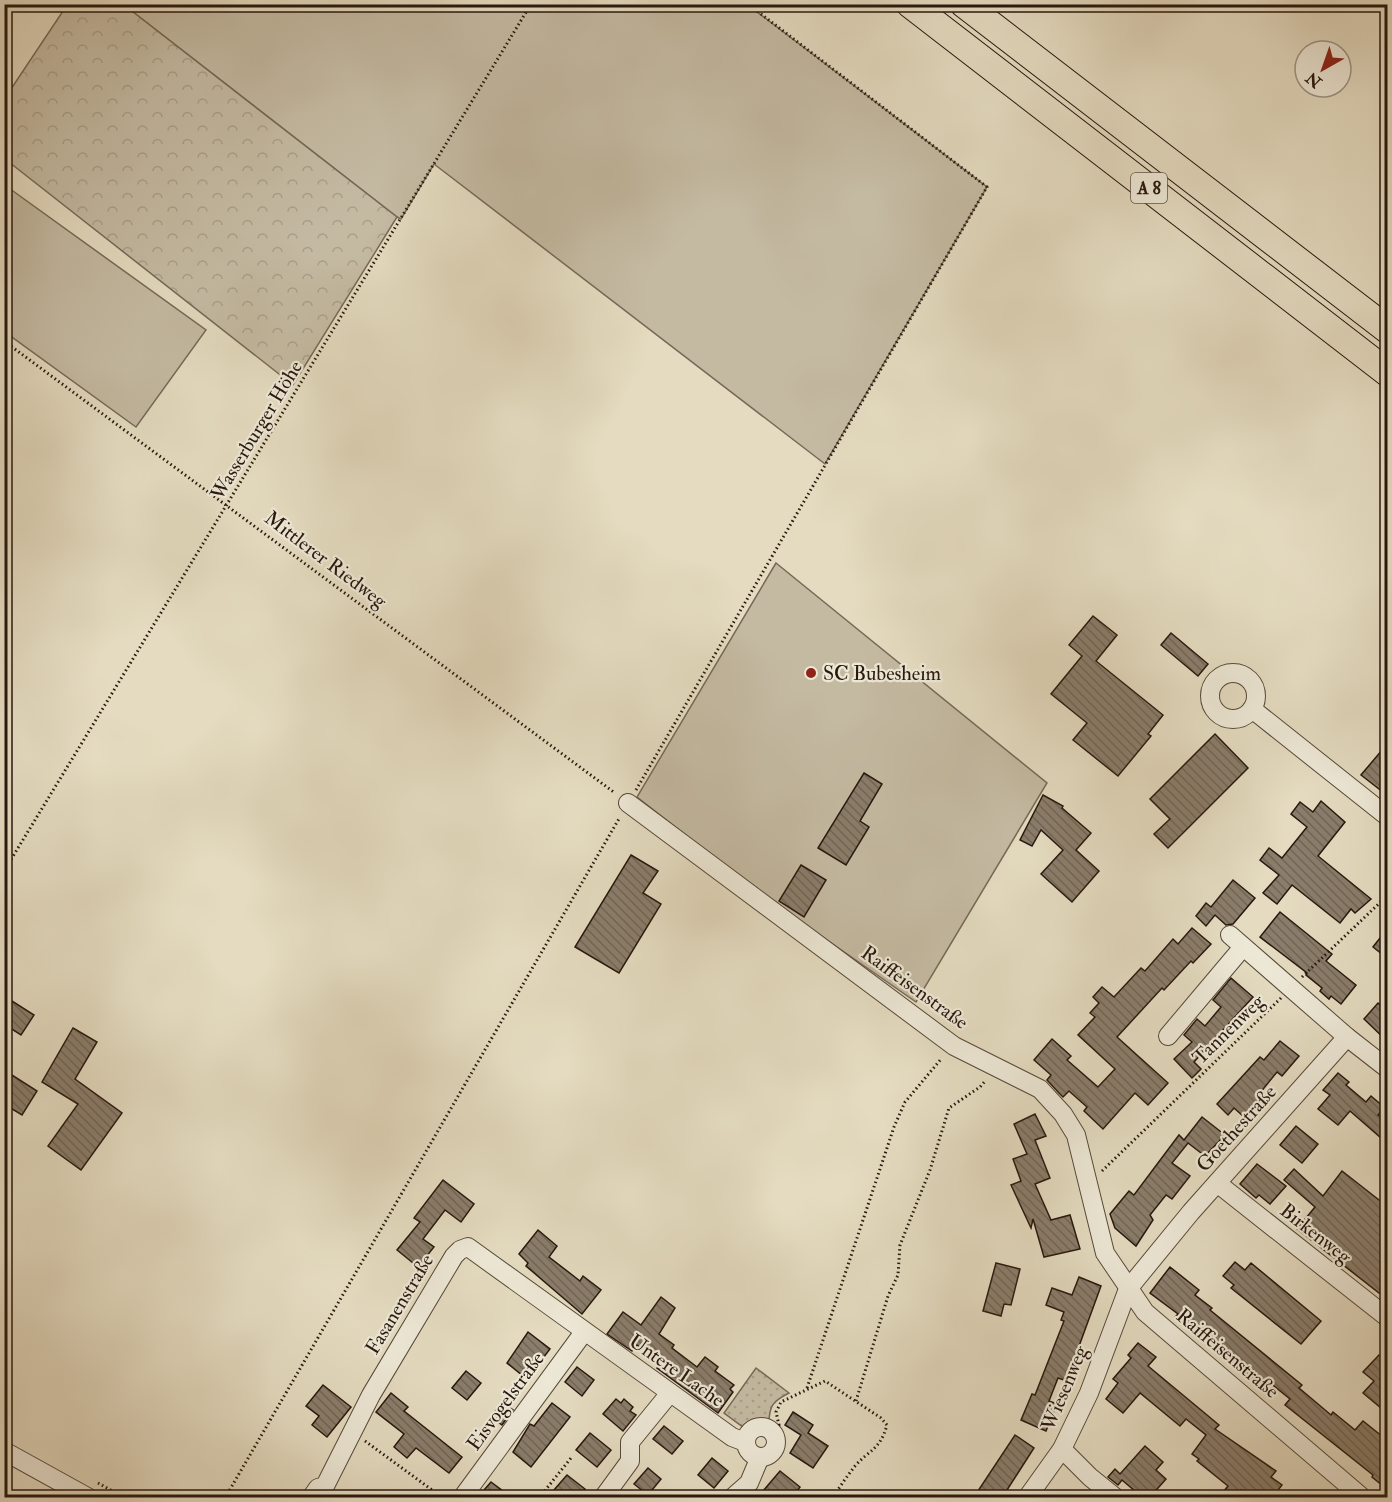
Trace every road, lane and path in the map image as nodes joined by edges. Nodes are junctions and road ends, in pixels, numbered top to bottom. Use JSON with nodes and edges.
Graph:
{"nodes":[{"id":1,"x":531,"y":4,"type":"edge"},
{"id":2,"x":748,"y":4,"type":"edge"},
{"id":3,"x":910,"y":4,"type":"edge"},
{"id":4,"x":964,"y":4,"type":"edge"},
{"id":5,"x":1388,"y":330,"type":"edge"},
{"id":6,"x":4,"y":341,"type":"edge"},
{"id":7,"x":1388,"y":373,"type":"edge"},
{"id":8,"x":228,"y":506,"type":"junction"},
{"id":9,"x":1252,"y":709,"type":"dead end"},
{"id":10,"x":628,"y":803,"type":"junction"},
{"id":11,"x":1388,"y":817,"type":"edge"},
{"id":12,"x":4,"y":870,"type":"edge"},
{"id":13,"x":1388,"y":895,"type":"edge"},
{"id":14,"x":1290,"y":990,"type":"junction"},
{"id":15,"x":1168,"y":1036,"type":"dead end"},
{"id":16,"x":1347,"y":1037,"type":"junction"},
{"id":17,"x":954,"y":1046,"type":"junction"},
{"id":18,"x":997,"y":1065,"type":"junction"},
{"id":19,"x":1388,"y":1069,"type":"edge"},
{"id":20,"x":1217,"y":1183,"type":"junction"},
{"id":21,"x":1088,"y":1184,"type":"junction"},
{"id":22,"x":1128,"y":1289,"type":"junction"},
{"id":23,"x":1388,"y":1318,"type":"edge"},
{"id":24,"x":585,"y":1332,"type":"junction"},
{"id":25,"x":807,"y":1388,"type":"junction"},
{"id":26,"x":670,"y":1393,"type":"junction"},
{"id":27,"x":856,"y":1401,"type":"junction"},
{"id":28,"x":771,"y":1430,"type":"junction"},
{"id":29,"x":352,"y":1432,"type":"junction"},
{"id":30,"x":745,"y":1442,"type":"junction"},
{"id":31,"x":1062,"y":1449,"type":"junction"},
{"id":32,"x":4,"y":1451,"type":"edge"},
{"id":33,"x":760,"y":1457,"type":"junction"},
{"id":34,"x":571,"y":1458,"type":"dead end"},
{"id":35,"x":323,"y":1494,"type":"edge"},
{"id":36,"x":89,"y":1497,"type":"edge"},
{"id":37,"x":225,"y":1497,"type":"edge"},
{"id":38,"x":443,"y":1497,"type":"edge"},
{"id":39,"x":462,"y":1497,"type":"edge"},
{"id":40,"x":539,"y":1497,"type":"edge"},
{"id":41,"x":603,"y":1497,"type":"edge"},
{"id":42,"x":732,"y":1497,"type":"edge"},
{"id":43,"x":832,"y":1497,"type":"edge"},
{"id":44,"x":1027,"y":1497,"type":"edge"},
{"id":45,"x":1116,"y":1497,"type":"edge"},
{"id":46,"x":1363,"y":1497,"type":"edge"}],
"edges":[{"from":1,"to":8,"type":"path","name":"Wasserburger Höhe"},
{"from":2,"to":10,"type":"path"},
{"from":3,"to":7,"type":"highway","number":"A 8"},
{"from":4,"to":5,"type":"highway","number":"A 8"},
{"from":6,"to":8,"type":"path","name":"Mittlerer Riedweg"},
{"from":8,"to":10,"type":"path","name":"Mittlerer Riedweg"},
{"from":8,"to":12,"type":"path","name":"Wasserburger Höhe"},
{"from":9,"to":11,"type":"street"},
{"from":10,"to":17,"type":"street","name":"Raiffeisenstraße"},
{"from":10,"to":37,"type":"path"},
{"from":13,"to":14,"type":"path","name":"Tannenweg"},
{"from":14,"to":15,"type":"street"},
{"from":14,"to":16,"type":"street"},
{"from":14,"to":21,"type":"path","name":"Tannenweg"},
{"from":16,"to":19,"type":"street"},
{"from":16,"to":20,"type":"street","name":"Goethestraße"},
{"from":17,"to":18,"type":"street","name":"Raiffeisenstraße"},
{"from":17,"to":25,"type":"path"},
{"from":18,"to":21,"type":"street","name":"Raiffeisenstraße"},
{"from":18,"to":27,"type":"path"},
{"from":20,"to":22,"type":"street","name":"Goethestraße"},
{"from":20,"to":23,"type":"street","name":"Birkenweg"},
{"from":21,"to":22,"type":"street","name":"Raiffeisenstraße"},
{"from":22,"to":31,"type":"street","name":"Wiesenweg"},
{"from":22,"to":46,"type":"street","name":"Raiffeisenstraße"},
{"from":24,"to":26,"type":"street","name":"Untere Lache"},
{"from":24,"to":29,"type":"street","name":"Fasanenstraße"},
{"from":24,"to":39,"type":"street","name":"Eisvogelstraße"},
{"from":25,"to":27,"type":"path"},
{"from":25,"to":28,"type":"path"},
{"from":26,"to":30,"type":"street","name":"Untere Lache"},
{"from":26,"to":41,"type":"street"},
{"from":27,"to":43,"type":"path"},
{"from":28,"to":30,"type":"street"},
{"from":28,"to":33,"type":"street"},
{"from":29,"to":35,"type":"street","name":"Fasanenstraße"},
{"from":29,"to":38,"type":"path"},
{"from":30,"to":33,"type":"street","name":"Untere Lache"},
{"from":31,"to":44,"type":"street","name":"Wiesenweg"},
{"from":31,"to":45,"type":"street"},
{"from":32,"to":36,"type":"street"},
{"from":33,"to":42,"type":"street"},
{"from":34,"to":40,"type":"path"}]}
